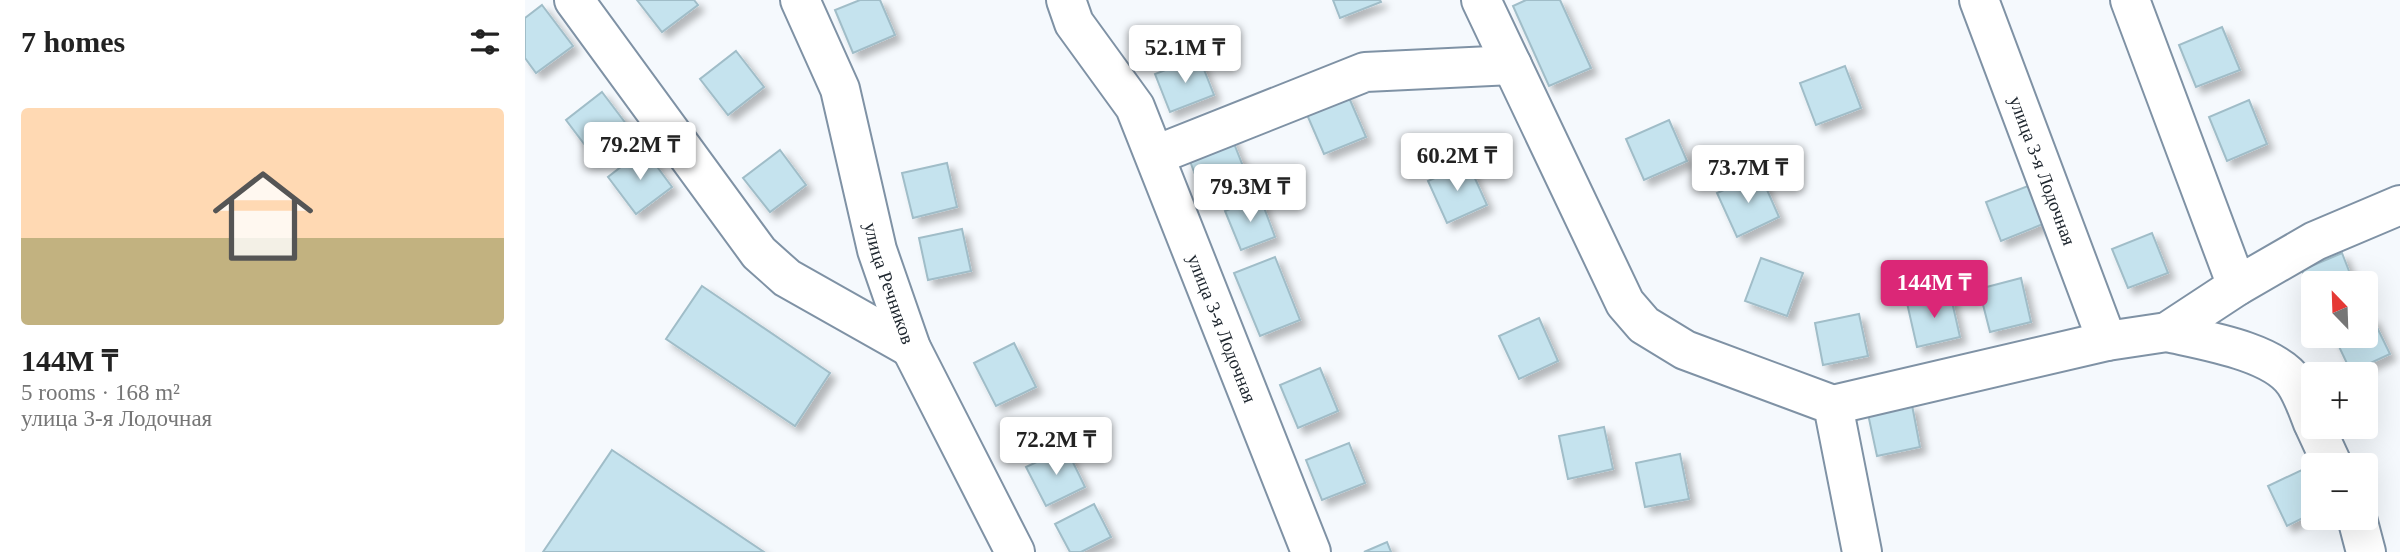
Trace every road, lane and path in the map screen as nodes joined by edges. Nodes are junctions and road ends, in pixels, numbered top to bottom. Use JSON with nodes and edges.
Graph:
{"nodes":[{"id":1,"x":574,"y":0,"type":"edge"},
{"id":2,"x":800,"y":0,"type":"edge"},
{"id":3,"x":1066,"y":0,"type":"edge"},
{"id":4,"x":1482,"y":0,"type":"edge"},
{"id":5,"x":1979,"y":0,"type":"edge"},
{"id":6,"x":2130,"y":0,"type":"edge"},
{"id":7,"x":1512,"y":65,"type":"junction"},
{"id":8,"x":1156,"y":155,"type":"junction"},
{"id":9,"x":2400,"y":205,"type":"edge"},
{"id":10,"x":2237,"y":286,"type":"junction"},
{"id":11,"x":2167,"y":332,"type":"junction"},
{"id":12,"x":2107,"y":341,"type":"junction"},
{"id":13,"x":911,"y":348,"type":"junction"},
{"id":14,"x":2301,"y":397,"type":"edge"},
{"id":15,"x":1833,"y":405,"type":"junction"},
{"id":16,"x":2360,"y":530,"type":"edge"},
{"id":17,"x":1015,"y":552,"type":"edge"},
{"id":18,"x":1311,"y":552,"type":"edge"},
{"id":19,"x":1862,"y":552,"type":"edge"},
{"id":20,"x":2366,"y":552,"type":"edge"}],
"edges":[{"from":1,"to":13,"type":"street"},
{"from":2,"to":13,"type":"street","name":"улица Речников"},
{"from":3,"to":8,"type":"street","name":"улица 3-я Лодочная"},
{"from":4,"to":7,"type":"street"},
{"from":5,"to":12,"type":"street","name":"улица 3-я Лодочная"},
{"from":6,"to":10,"type":"street"},
{"from":7,"to":8,"type":"street"},
{"from":7,"to":15,"type":"street"},
{"from":8,"to":18,"type":"street","name":"улица 3-я Лодочная"},
{"from":9,"to":10,"type":"street"},
{"from":10,"to":11,"type":"street"},
{"from":11,"to":12,"type":"street"},
{"from":11,"to":14,"type":"street"},
{"from":12,"to":15,"type":"street"},
{"from":13,"to":17,"type":"street","name":"улица Речников"},
{"from":15,"to":19,"type":"street"},
{"from":16,"to":20,"type":"street"}]}
